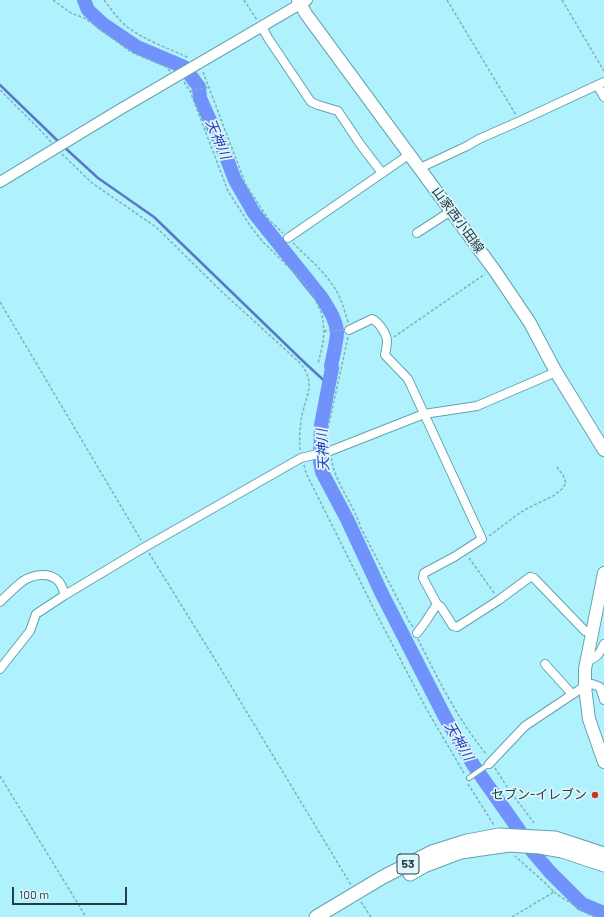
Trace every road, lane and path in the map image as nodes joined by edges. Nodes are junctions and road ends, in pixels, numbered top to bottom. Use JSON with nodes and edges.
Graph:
{"nodes":[{"id":1,"x":53,"y":0,"type":"edge"},
{"id":2,"x":104,"y":0,"type":"edge"},
{"id":3,"x":244,"y":0,"type":"edge"},
{"id":4,"x":447,"y":0,"type":"edge"},
{"id":5,"x":562,"y":0,"type":"edge"},
{"id":6,"x":302,"y":1,"type":"edge"},
{"id":7,"x":262,"y":26,"type":"junction"},
{"id":8,"x":197,"y":65,"type":"junction"},
{"id":9,"x":604,"y":71,"type":"edge"},
{"id":10,"x":179,"y":76,"type":"junction"},
{"id":11,"x":600,"y":83,"type":"edge"},
{"id":12,"x":210,"y":87,"type":"junction"},
{"id":13,"x":0,"y":90,"type":"edge"},
{"id":14,"x":190,"y":91,"type":"junction"},
{"id":15,"x":604,"y":97,"type":"edge"},
{"id":16,"x":520,"y":122,"type":"junction"},
{"id":17,"x":56,"y":148,"type":"junction"},
{"id":18,"x":410,"y":154,"type":"junction"},
{"id":19,"x":420,"y":168,"type":"junction"},
{"id":20,"x":382,"y":173,"type":"junction"},
{"id":21,"x":0,"y":182,"type":"edge"},
{"id":22,"x":451,"y":211,"type":"junction"},
{"id":23,"x":417,"y":233,"type":"dead end"},
{"id":24,"x":288,"y":238,"type":"junction"},
{"id":25,"x":493,"y":268,"type":"junction"},
{"id":26,"x":0,"y":302,"type":"edge"},
{"id":27,"x":349,"y":330,"type":"junction"},
{"id":28,"x":324,"y":331,"type":"junction"},
{"id":29,"x":387,"y":340,"type":"junction"},
{"id":30,"x":318,"y":364,"type":"dead end"},
{"id":31,"x":556,"y":372,"type":"junction"},
{"id":32,"x":424,"y":414,"type":"junction"},
{"id":33,"x":604,"y":450,"type":"edge"},
{"id":34,"x":328,"y":452,"type":"junction"},
{"id":35,"x":305,"y":457,"type":"junction"},
{"id":36,"x":556,"y":466,"type":"dead end"},
{"id":37,"x":482,"y":539,"type":"junction"},
{"id":38,"x":145,"y":547,"type":"junction"},
{"id":39,"x":469,"y":558,"type":"dead end"},
{"id":40,"x":604,"y":573,"type":"edge"},
{"id":41,"x":65,"y":595,"type":"junction"},
{"id":42,"x":499,"y":600,"type":"junction"},
{"id":43,"x":0,"y":602,"type":"edge"},
{"id":44,"x":437,"y":604,"type":"junction"},
{"id":45,"x":417,"y":632,"type":"junction"},
{"id":46,"x":592,"y":632,"type":"junction"},
{"id":47,"x":604,"y":644,"type":"edge"},
{"id":48,"x":587,"y":662,"type":"junction"},
{"id":49,"x":545,"y":664,"type":"dead end"},
{"id":50,"x":0,"y":669,"type":"edge"},
{"id":51,"x":585,"y":687,"type":"junction"},
{"id":52,"x":572,"y":694,"type":"junction"},
{"id":53,"x":604,"y":700,"type":"edge"},
{"id":54,"x":603,"y":755,"type":"edge"},
{"id":55,"x":491,"y":763,"type":"junction"},
{"id":56,"x":0,"y":776,"type":"edge"},
{"id":57,"x":468,"y":778,"type":"junction"},
{"id":58,"x":534,"y":824,"type":"dead end"},
{"id":59,"x":509,"y":840,"type":"junction"},
{"id":60,"x":604,"y":854,"type":"edge"},
{"id":61,"x":604,"y":865,"type":"edge"},
{"id":62,"x":554,"y":892,"type":"junction"},
{"id":63,"x":358,"y":897,"type":"junction"},
{"id":64,"x":86,"y":917,"type":"edge"},
{"id":65,"x":316,"y":917,"type":"edge"},
{"id":66,"x":333,"y":917,"type":"edge"},
{"id":67,"x":371,"y":917,"type":"edge"},
{"id":68,"x":512,"y":917,"type":"edge"},
{"id":69,"x":593,"y":917,"type":"edge"}],
"edges":[{"from":1,"to":10,"type":"path"},
{"from":2,"to":8,"type":"path"},
{"from":3,"to":7,"type":"path"},
{"from":4,"to":16,"type":"path"},
{"from":5,"to":9,"type":"path"},
{"from":6,"to":7,"type":"street"},
{"from":6,"to":18,"type":"main road","name":"山家西小田線"},
{"from":7,"to":8,"type":"street"},
{"from":7,"to":20,"type":"street"},
{"from":8,"to":10,"type":"street"},
{"from":8,"to":12,"type":"path"},
{"from":10,"to":14,"type":"path"},
{"from":10,"to":17,"type":"street"},
{"from":11,"to":15,"type":"street"},
{"from":11,"to":16,"type":"street"},
{"from":12,"to":14,"type":"path"},
{"from":12,"to":24,"type":"path"},
{"from":13,"to":17,"type":"path"},
{"from":14,"to":28,"type":"path"},
{"from":16,"to":19,"type":"street"},
{"from":17,"to":21,"type":"street"},
{"from":17,"to":35,"type":"path"},
{"from":18,"to":19,"type":"main road","name":"山家西小田線"},
{"from":18,"to":20,"type":"street"},
{"from":19,"to":22,"type":"main road","name":"山家西小田線"},
{"from":20,"to":24,"type":"street"},
{"from":22,"to":23,"type":"street"},
{"from":22,"to":25,"type":"main road","name":"山家西小田線"},
{"from":24,"to":27,"type":"path"},
{"from":25,"to":29,"type":"path"},
{"from":25,"to":31,"type":"main road","name":"山家西小田線"},
{"from":26,"to":38,"type":"path"},
{"from":27,"to":28,"type":"path"},
{"from":27,"to":29,"type":"street"},
{"from":27,"to":34,"type":"path"},
{"from":28,"to":30,"type":"path"},
{"from":29,"to":32,"type":"street"},
{"from":31,"to":32,"type":"street"},
{"from":31,"to":33,"type":"main road","name":"山家西小田線"},
{"from":32,"to":34,"type":"street"},
{"from":32,"to":37,"type":"street"},
{"from":34,"to":35,"type":"street"},
{"from":34,"to":45,"type":"path"},
{"from":35,"to":38,"type":"street"},
{"from":35,"to":57,"type":"path"},
{"from":36,"to":37,"type":"path"},
{"from":37,"to":44,"type":"street"},
{"from":38,"to":41,"type":"street"},
{"from":38,"to":63,"type":"path"},
{"from":39,"to":42,"type":"path"},
{"from":40,"to":46,"type":"main road"},
{"from":41,"to":43,"type":"street"},
{"from":41,"to":50,"type":"street"},
{"from":42,"to":44,"type":"street"},
{"from":42,"to":46,"type":"street"},
{"from":44,"to":45,"type":"street"},
{"from":45,"to":55,"type":"path"},
{"from":46,"to":48,"type":"main road"},
{"from":47,"to":48,"type":"street"},
{"from":48,"to":51,"type":"main road"},
{"from":49,"to":52,"type":"street"},
{"from":51,"to":52,"type":"street"},
{"from":51,"to":53,"type":"street"},
{"from":51,"to":54,"type":"main road"},
{"from":52,"to":55,"type":"street"},
{"from":55,"to":57,"type":"lane"},
{"from":55,"to":58,"type":"path"},
{"from":56,"to":64,"type":"path"},
{"from":57,"to":59,"type":"path"},
{"from":59,"to":60,"type":"main road","number":"53"},
{"from":59,"to":61,"type":"main road","number":"53"},
{"from":59,"to":62,"type":"path"},
{"from":59,"to":63,"type":"main road","number":"53"},
{"from":62,"to":68,"type":"path"},
{"from":62,"to":69,"type":"path"},
{"from":63,"to":65,"type":"main road","number":"53"},
{"from":63,"to":66,"type":"main road","number":"53"},
{"from":63,"to":67,"type":"path"}]}
